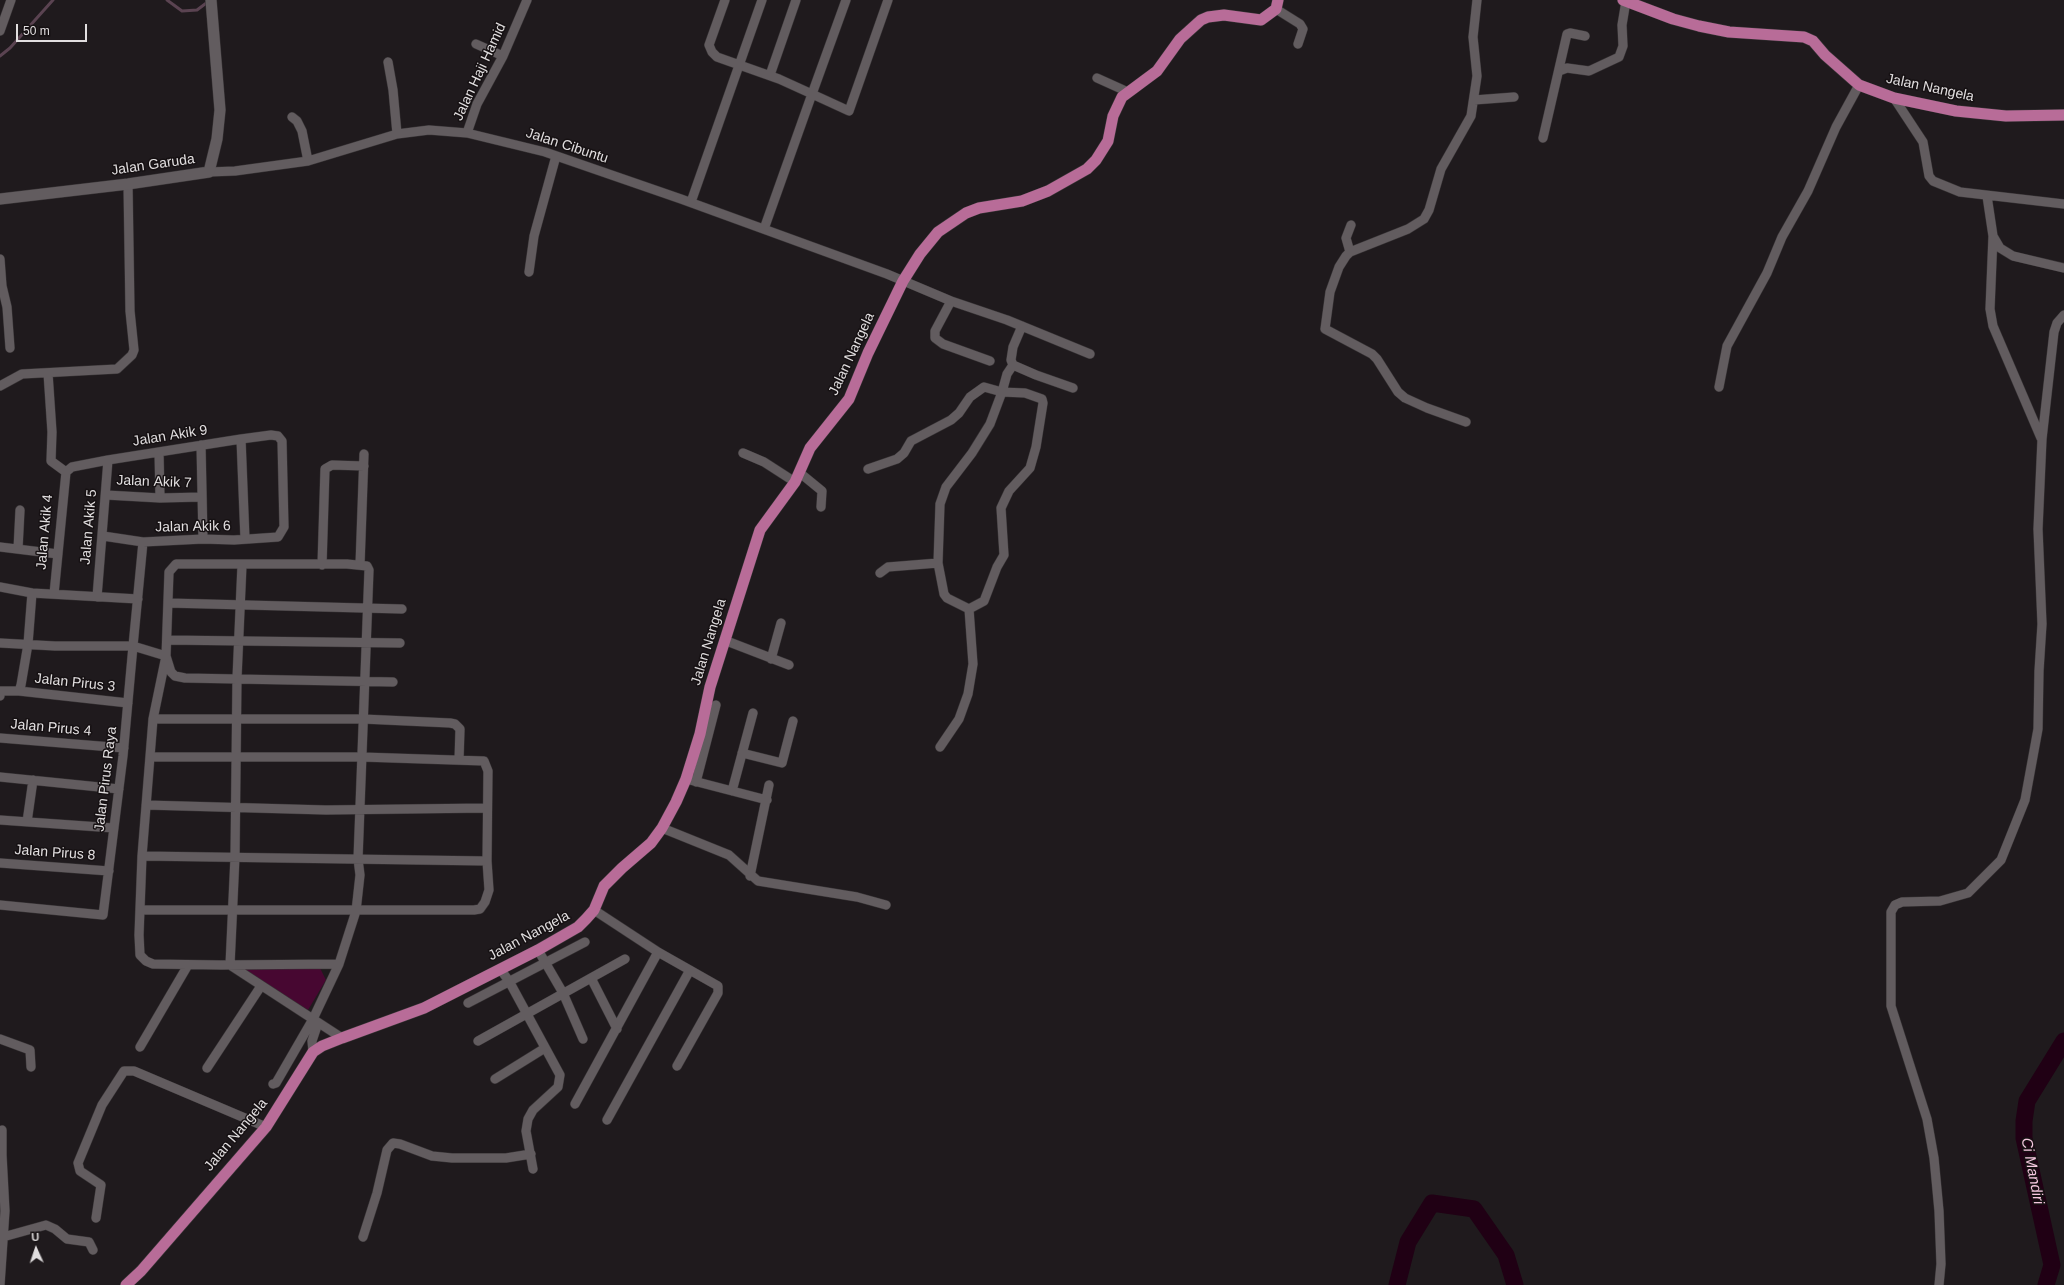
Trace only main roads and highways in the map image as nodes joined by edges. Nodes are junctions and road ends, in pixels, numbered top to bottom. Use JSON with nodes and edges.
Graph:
{"nodes":[{"id":1,"x":1625,"y":0,"type":"edge"},
{"id":2,"x":1277,"y":5,"type":"edge"},
{"id":3,"x":2064,"y":115,"type":"edge"},
{"id":4,"x":126,"y":1285,"type":"edge"}],
"edges":[{"from":1,"to":3,"type":"main road","name":"Jalan Nangela"},
{"from":2,"to":4,"type":"main road","name":"Jalan Nangela"}]}
